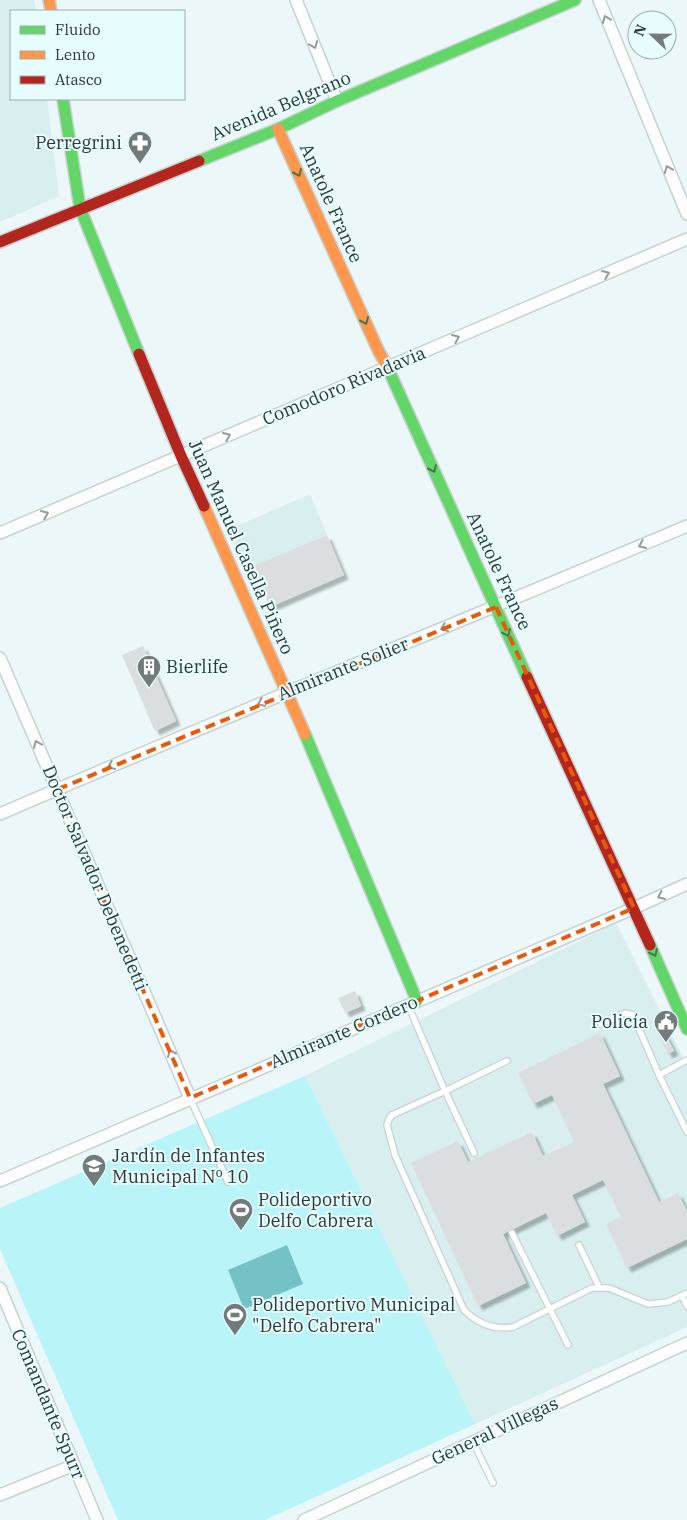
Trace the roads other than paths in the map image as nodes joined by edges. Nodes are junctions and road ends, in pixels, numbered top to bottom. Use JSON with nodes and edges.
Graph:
{"nodes":[{"id":1,"x":296,"y":0,"type":"edge"},
{"id":2,"x":575,"y":0,"type":"edge"},
{"id":3,"x":599,"y":0,"type":"edge"},
{"id":4,"x":63,"y":100,"type":"edge"},
{"id":5,"x":337,"y":102,"type":"junction"},
{"id":6,"x":278,"y":129,"type":"junction"},
{"id":7,"x":80,"y":208,"type":"junction"},
{"id":8,"x":687,"y":214,"type":"edge"},
{"id":9,"x":687,"y":238,"type":"edge"},
{"id":10,"x":0,"y":242,"type":"edge"},
{"id":11,"x":388,"y":367,"type":"junction"},
{"id":12,"x":181,"y":456,"type":"junction"},
{"id":13,"x":687,"y":526,"type":"edge"},
{"id":14,"x":0,"y":533,"type":"edge"},
{"id":15,"x":496,"y":607,"type":"junction"},
{"id":16,"x":0,"y":658,"type":"edge"},
{"id":17,"x":287,"y":692,"type":"junction"},
{"id":18,"x":56,"y":790,"type":"junction"},
{"id":19,"x":0,"y":814,"type":"edge"},
{"id":20,"x":687,"y":884,"type":"edge"},
{"id":21,"x":634,"y":908,"type":"junction"},
{"id":22,"x":413,"y":1003,"type":"junction"},
{"id":23,"x":601,"y":1024,"type":"dead end"},
{"id":24,"x":687,"y":1029,"type":"edge"},
{"id":25,"x":687,"y":1060,"type":"edge"},
{"id":26,"x":507,"y":1061,"type":"dead end"},
{"id":27,"x":659,"y":1075,"type":"junction"},
{"id":28,"x":445,"y":1092,"type":"junction"},
{"id":29,"x":190,"y":1098,"type":"junction"},
{"id":30,"x":687,"y":1132,"type":"edge"},
{"id":31,"x":474,"y":1153,"type":"dead end"},
{"id":32,"x":0,"y":1181,"type":"edge"},
{"id":33,"x":228,"y":1182,"type":"dead end"},
{"id":34,"x":512,"y":1233,"type":"dead end"},
{"id":35,"x":579,"y":1245,"type":"dead end"},
{"id":36,"x":600,"y":1287,"type":"junction"},
{"id":37,"x":0,"y":1288,"type":"edge"},
{"id":38,"x":684,"y":1294,"type":"edge"},
{"id":39,"x":687,"y":1306,"type":"edge"},
{"id":40,"x":550,"y":1309,"type":"junction"},
{"id":41,"x":687,"y":1343,"type":"edge"},
{"id":42,"x":568,"y":1345,"type":"dead end"},
{"id":43,"x":474,"y":1442,"type":"junction"},
{"id":44,"x":74,"y":1465,"type":"junction"},
{"id":45,"x":493,"y":1483,"type":"dead end"},
{"id":46,"x":0,"y":1496,"type":"edge"},
{"id":47,"x":97,"y":1520,"type":"edge"},
{"id":48,"x":304,"y":1520,"type":"edge"}],
"edges":[{"from":1,"to":5,"type":"street","one_way":true},
{"from":2,"to":5,"type":"street","name":"Avenida Belgrano"},
{"from":8,"to":3,"type":"street","one_way":true},
{"from":4,"to":7,"type":"street","name":"Juan Manuel Casella Piñero"},
{"from":5,"to":6,"type":"street","name":"Avenida Belgrano"},
{"from":6,"to":7,"type":"street","name":"Avenida Belgrano"},
{"from":6,"to":11,"type":"street","name":"Anatole France","one_way":true},
{"from":7,"to":10,"type":"street","name":"Avenida Belgrano"},
{"from":7,"to":12,"type":"street","name":"Juan Manuel Casella Piñero"},
{"from":11,"to":9,"type":"street","name":"Comodoro Rivadavia","one_way":true},
{"from":12,"to":11,"type":"street","name":"Comodoro Rivadavia","one_way":true},
{"from":11,"to":15,"type":"street","name":"Anatole France","one_way":true},
{"from":14,"to":12,"type":"street","name":"Comodoro Rivadavia","one_way":true},
{"from":12,"to":17,"type":"street","name":"Juan Manuel Casella Piñero"},
{"from":13,"to":15,"type":"street","name":"Almirante Solier","one_way":true},
{"from":15,"to":17,"type":"street","name":"Almirante Solier","one_way":true},
{"from":15,"to":21,"type":"street","name":"Anatole France","one_way":true},
{"from":18,"to":16,"type":"street","name":"Doctor Salvador Debenedetti","one_way":true},
{"from":17,"to":18,"type":"street","name":"Almirante Solier","one_way":true},
{"from":17,"to":22,"type":"street","name":"Juan Manuel Casella Piñero"},
{"from":18,"to":19,"type":"street","name":"Almirante Solier"},
{"from":29,"to":18,"type":"street","name":"Doctor Salvador Debenedetti","one_way":true},
{"from":20,"to":21,"type":"street","name":"Almirante Cordero","one_way":true},
{"from":21,"to":22,"type":"street","name":"Almirante Cordero"},
{"from":21,"to":24,"type":"street","name":"Anatole France","one_way":true},
{"from":22,"to":28,"type":"lane"},
{"from":22,"to":29,"type":"street","name":"Almirante Cordero"},
{"from":23,"to":27,"type":"lane"},
{"from":25,"to":27,"type":"lane"},
{"from":26,"to":28,"type":"lane"},
{"from":27,"to":30,"type":"lane"},
{"from":28,"to":31,"type":"lane"},
{"from":28,"to":40,"type":"lane"},
{"from":29,"to":32,"type":"street","name":"Almirante Cordero"},
{"from":29,"to":33,"type":"lane"},
{"from":34,"to":40,"type":"lane"},
{"from":35,"to":36,"type":"lane"},
{"from":36,"to":38,"type":"lane"},
{"from":36,"to":40,"type":"lane"},
{"from":37,"to":44,"type":"street","name":"Comandante Spurr"},
{"from":38,"to":39,"type":"lane"},
{"from":40,"to":42,"type":"lane"},
{"from":41,"to":43,"type":"street","name":"General Villegas"},
{"from":43,"to":45,"type":"lane"},
{"from":43,"to":48,"type":"street","name":"General Villegas"},
{"from":44,"to":46,"type":"street"},
{"from":44,"to":47,"type":"street","name":"Comandante Spurr"}]}
